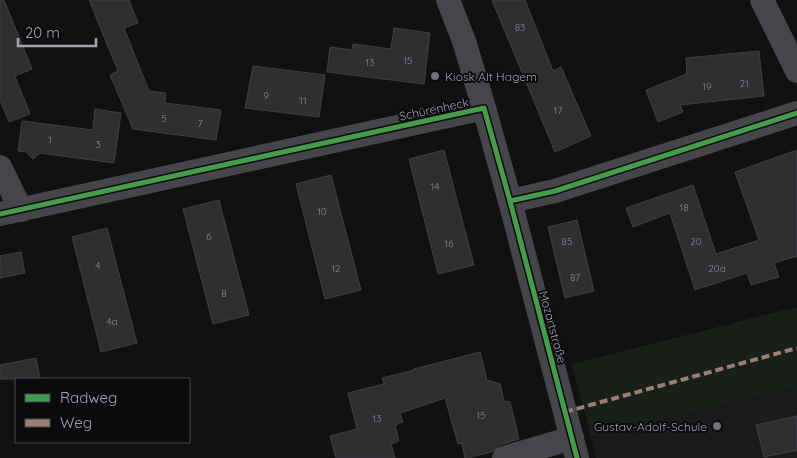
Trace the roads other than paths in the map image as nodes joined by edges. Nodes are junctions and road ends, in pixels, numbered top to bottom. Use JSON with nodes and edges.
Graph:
{"nodes":[{"id":1,"x":448,"y":0,"type":"edge"},
{"id":2,"x":762,"y":0,"type":"edge"},
{"id":3,"x":797,"y":71,"type":"edge"},
{"id":4,"x":484,"y":108,"type":"junction"},
{"id":5,"x":797,"y":114,"type":"edge"},
{"id":6,"x":0,"y":167,"type":"edge"},
{"id":7,"x":510,"y":201,"type":"junction"},
{"id":8,"x":11,"y":212,"type":"edge"},
{"id":9,"x":574,"y":448,"type":"edge"},
{"id":10,"x":504,"y":458,"type":"edge"}],
"edges":[{"from":1,"to":4,"type":"street"},
{"from":2,"to":3,"type":"street"},
{"from":4,"to":7,"type":"street","name":"Schürenheck"},
{"from":4,"to":8,"type":"street","name":"Schürenheck"},
{"from":5,"to":7,"type":"street"},
{"from":6,"to":8,"type":"street"},
{"from":7,"to":9,"type":"street","name":"Mozartstraße"},
{"from":9,"to":10,"type":"street"}]}
